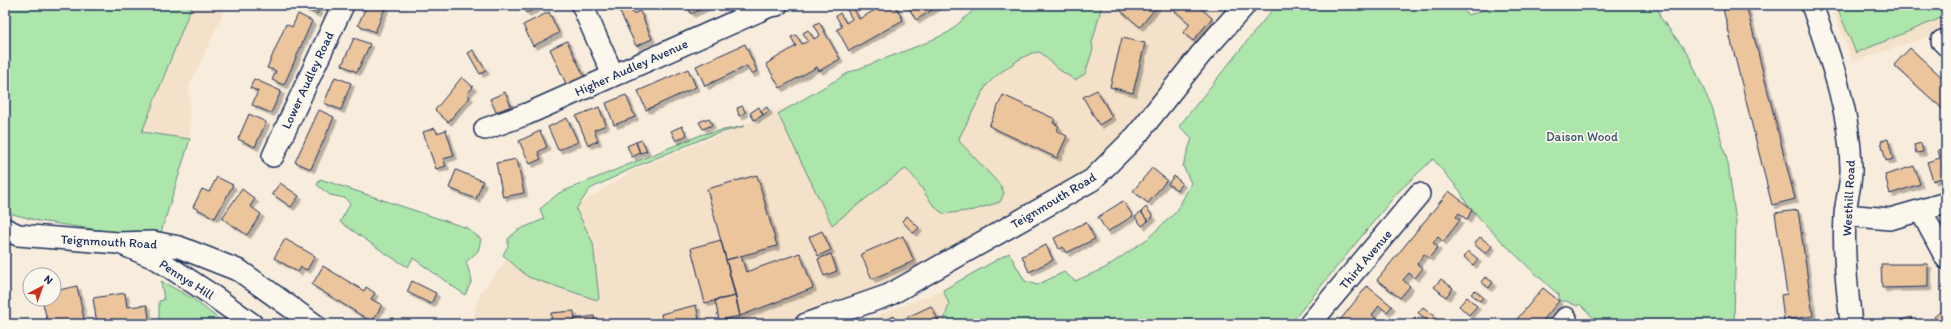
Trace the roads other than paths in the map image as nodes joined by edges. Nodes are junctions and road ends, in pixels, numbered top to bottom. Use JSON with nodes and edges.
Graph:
{"nodes":[{"id":1,"x":342,"y":5,"type":"edge"},
{"id":2,"x":582,"y":5,"type":"edge"},
{"id":3,"x":777,"y":5,"type":"edge"},
{"id":4,"x":1245,"y":5,"type":"edge"},
{"id":5,"x":1812,"y":5,"type":"edge"},
{"id":6,"x":613,"y":75,"type":"junction"},
{"id":7,"x":485,"y":129,"type":"dead end"},
{"id":8,"x":273,"y":156,"type":"dead end"},
{"id":9,"x":1419,"y":194,"type":"dead end"},
{"id":10,"x":1946,"y":203,"type":"edge"},
{"id":11,"x":1921,"y":211,"type":"junction"},
{"id":12,"x":1845,"y":215,"type":"junction"},
{"id":13,"x":9,"y":236,"type":"edge"},
{"id":14,"x":118,"y":243,"type":"junction"},
{"id":15,"x":1946,"y":258,"type":"edge"},
{"id":16,"x":252,"y":324,"type":"edge"},
{"id":17,"x":314,"y":324,"type":"edge"},
{"id":18,"x":806,"y":324,"type":"edge"},
{"id":19,"x":1310,"y":324,"type":"edge"},
{"id":20,"x":1851,"y":324,"type":"edge"}],
"edges":[{"from":1,"to":8,"type":"street","name":"Lower Audley Road"},
{"from":2,"to":6,"type":"street"},
{"from":3,"to":6,"type":"street","name":"Higher Audley Avenue"},
{"from":4,"to":18,"type":"street","name":"Teignmouth Road"},
{"from":5,"to":12,"type":"street","name":"Westhill Road"},
{"from":6,"to":7,"type":"street","name":"Higher Audley Avenue"},
{"from":9,"to":19,"type":"street","name":"Third Avenue"},
{"from":10,"to":11,"type":"street"},
{"from":11,"to":12,"type":"street"},
{"from":11,"to":15,"type":"street"},
{"from":12,"to":20,"type":"street","name":"Westhill Road"},
{"from":13,"to":14,"type":"street","name":"Teignmouth Road"},
{"from":14,"to":16,"type":"street","name":"Pennys Hill"},
{"from":14,"to":17,"type":"street","name":"Teignmouth Road"}]}
